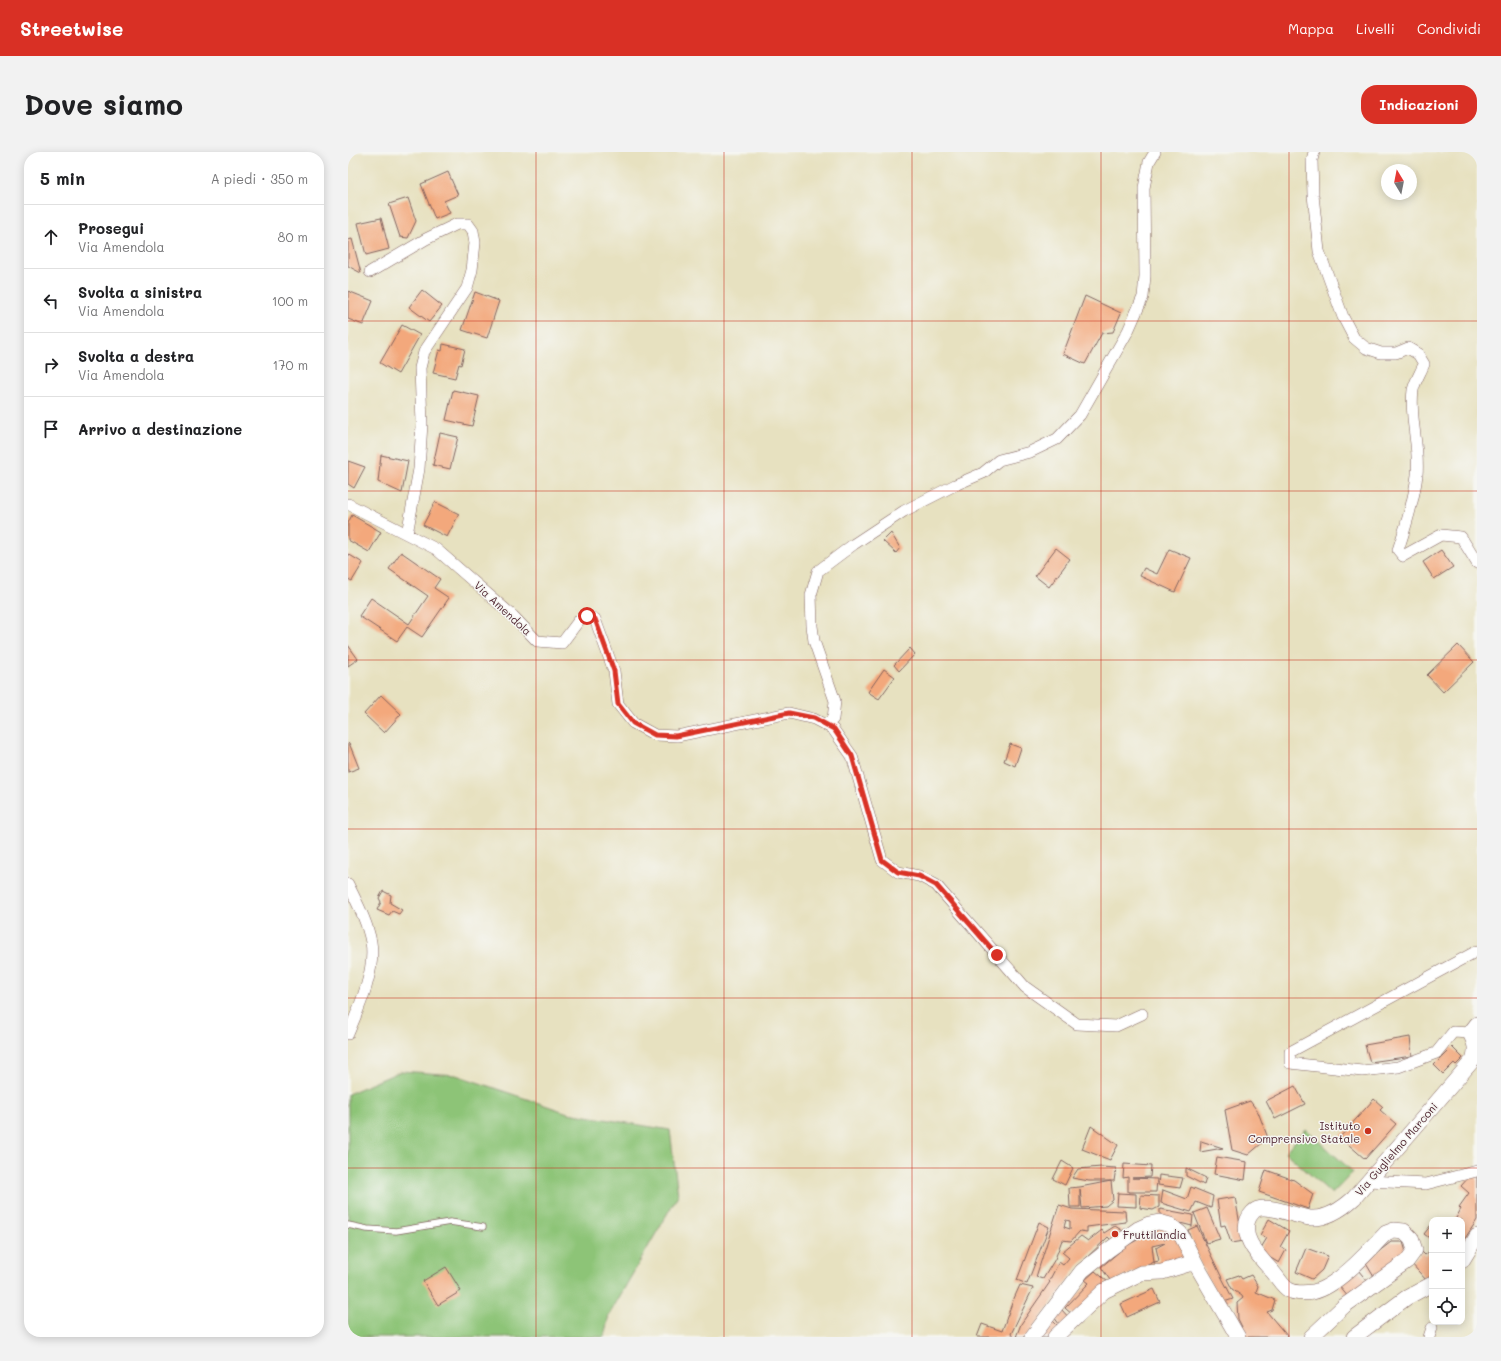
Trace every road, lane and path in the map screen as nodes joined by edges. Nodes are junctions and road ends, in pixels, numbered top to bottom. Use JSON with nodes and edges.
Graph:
{"nodes":[{"id":1,"x":1155,"y":152,"type":"edge"},
{"id":2,"x":1314,"y":152,"type":"edge"},
{"id":3,"x":370,"y":272,"type":"dead end"},
{"id":4,"x":348,"y":504,"type":"edge"},
{"id":5,"x":407,"y":534,"type":"junction"},
{"id":6,"x":1477,"y":563,"type":"edge"},
{"id":7,"x":825,"y":725,"type":"junction"},
{"id":8,"x":348,"y":884,"type":"edge"},
{"id":9,"x":1477,"y":950,"type":"edge"},
{"id":10,"x":1142,"y":1014,"type":"dead end"},
{"id":11,"x":1474,"y":1028,"type":"edge"},
{"id":12,"x":348,"y":1034,"type":"edge"},
{"id":13,"x":1477,"y":1171,"type":"edge"},
{"id":14,"x":1369,"y":1181,"type":"junction"},
{"id":15,"x":348,"y":1225,"type":"edge"},
{"id":16,"x":483,"y":1227,"type":"dead end"},
{"id":17,"x":1477,"y":1236,"type":"edge"},
{"id":18,"x":1465,"y":1256,"type":"edge"},
{"id":19,"x":1195,"y":1262,"type":"junction"},
{"id":20,"x":1429,"y":1286,"type":"edge"},
{"id":21,"x":1032,"y":1337,"type":"edge"},
{"id":22,"x":1055,"y":1337,"type":"edge"},
{"id":23,"x":1238,"y":1337,"type":"edge"},
{"id":24,"x":1311,"y":1337,"type":"edge"},
{"id":25,"x":1354,"y":1337,"type":"edge"}],
"edges":[{"from":1,"to":7,"type":"street"},
{"from":2,"to":6,"type":"street"},
{"from":3,"to":5,"type":"street"},
{"from":4,"to":5,"type":"street","name":"Via Amendola"},
{"from":5,"to":7,"type":"street","name":"Via Amendola"},
{"from":7,"to":10,"type":"street","name":"Via Amendola"},
{"from":8,"to":12,"type":"street"},
{"from":9,"to":11,"type":"street","name":"Via Guglielmo Marconi"},
{"from":11,"to":14,"type":"street","name":"Via Guglielmo Marconi"},
{"from":13,"to":14,"type":"street"},
{"from":14,"to":24,"type":"street","name":"Via Guglielmo Marconi"},
{"from":15,"to":16,"type":"lane"},
{"from":17,"to":18,"type":"street"},
{"from":19,"to":21,"type":"street"},
{"from":19,"to":22,"type":"street"},
{"from":19,"to":23,"type":"street"},
{"from":20,"to":25,"type":"street"}]}
